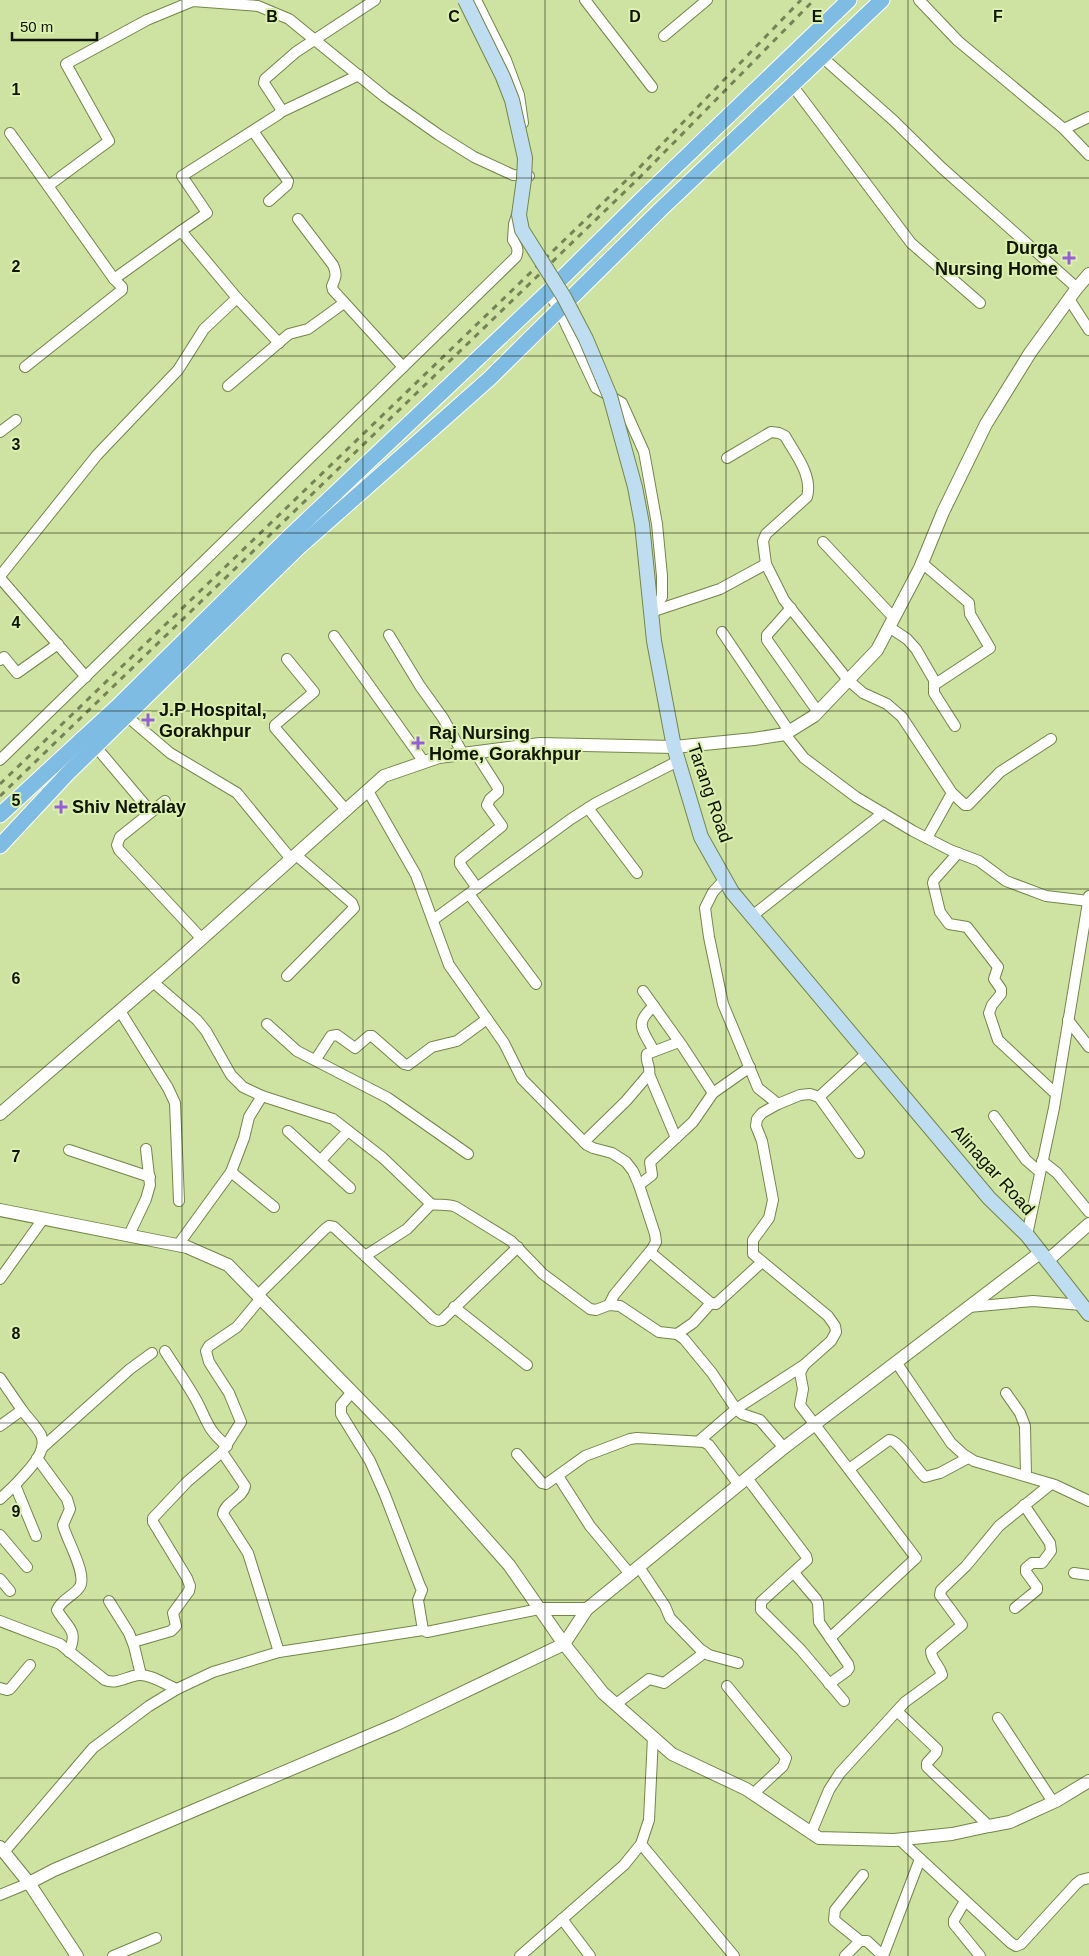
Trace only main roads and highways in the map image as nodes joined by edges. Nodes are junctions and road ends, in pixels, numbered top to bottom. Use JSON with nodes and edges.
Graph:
{"nodes":[{"id":1,"x":849,"y":0,"type":"edge"},
{"id":2,"x":882,"y":0,"type":"edge"},
{"id":3,"x":474,"y":1,"type":"edge"},
{"id":4,"x":122,"y":712,"type":"junction"},
{"id":5,"x":0,"y":815,"type":"edge"},
{"id":6,"x":0,"y":846,"type":"edge"},
{"id":7,"x":867,"y":1053,"type":"joint"},
{"id":8,"x":1085,"y":1310,"type":"edge"}],
"edges":[{"from":1,"to":4,"type":"main road"},
{"from":2,"to":4,"type":"main road"},
{"from":3,"to":7,"type":"main road","name":"Tarang Road","bridge":true},
{"from":4,"to":5,"type":"main road"},
{"from":4,"to":6,"type":"main road"},
{"from":7,"to":8,"type":"main road","name":"Alinagar Road"}]}
